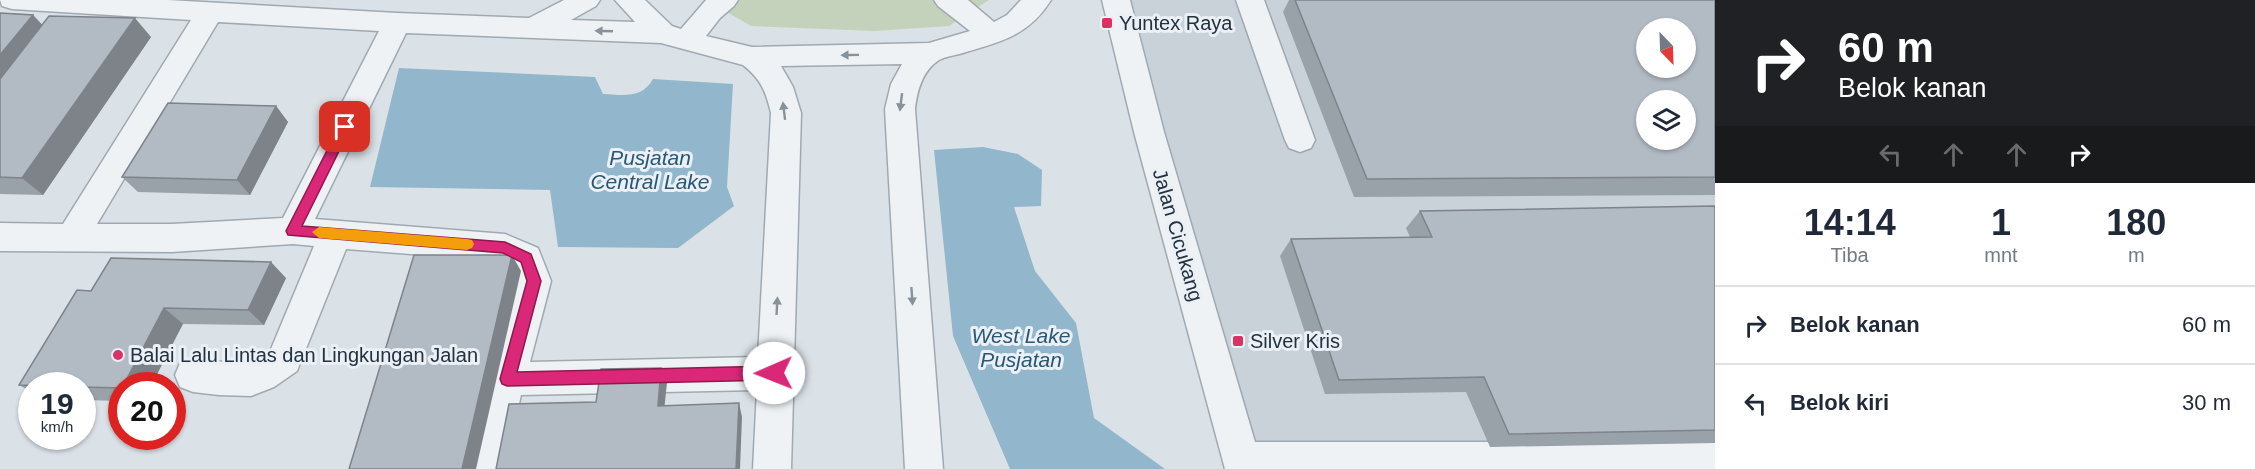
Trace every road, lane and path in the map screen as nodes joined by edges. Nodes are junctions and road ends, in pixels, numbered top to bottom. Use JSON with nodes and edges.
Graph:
{"nodes":[{"id":1,"x":12,"y":0,"type":"edge"},
{"id":2,"x":586,"y":0,"type":"edge"},
{"id":3,"x":629,"y":0,"type":"edge"},
{"id":4,"x":724,"y":0,"type":"edge"},
{"id":5,"x":948,"y":0,"type":"edge"},
{"id":6,"x":1037,"y":0,"type":"edge"},
{"id":7,"x":1116,"y":0,"type":"edge"},
{"id":8,"x":1250,"y":0,"type":"edge"},
{"id":9,"x":42,"y":1,"type":"edge"},
{"id":10,"x":106,"y":3,"type":"edge"},
{"id":11,"x":147,"y":4,"type":"edge"},
{"id":12,"x":210,"y":12,"type":"junction"},
{"id":13,"x":397,"y":23,"type":"junction"},
{"id":14,"x":531,"y":28,"type":"junction"},
{"id":15,"x":992,"y":35,"type":"junction"},
{"id":16,"x":674,"y":37,"type":"junction"},
{"id":17,"x":929,"y":53,"type":"junction"},
{"id":18,"x":752,"y":57,"type":"junction"},
{"id":19,"x":1300,"y":140,"type":"dead end"},
{"id":20,"x":293,"y":231,"type":"junction"},
{"id":21,"x":336,"y":233,"type":"junction"},
{"id":22,"x":0,"y":237,"type":"edge"},
{"id":23,"x":72,"y":237,"type":"junction"},
{"id":24,"x":774,"y":373,"type":"junction"},
{"id":25,"x":192,"y":375,"type":"dead end"},
{"id":26,"x":507,"y":379,"type":"junction"},
{"id":27,"x":1715,"y":461,"type":"edge"},
{"id":28,"x":1243,"y":465,"type":"edge"},
{"id":29,"x":485,"y":469,"type":"edge"},
{"id":30,"x":772,"y":469,"type":"edge"},
{"id":31,"x":924,"y":469,"type":"edge"}],
"edges":[{"from":1,"to":9,"type":"street"},
{"from":2,"to":14,"type":"street"},
{"from":3,"to":16,"type":"street"},
{"from":4,"to":16,"type":"street"},
{"from":5,"to":15,"type":"street"},
{"from":6,"to":15,"type":"street"},
{"from":7,"to":28,"type":"street","name":"Jalan Cicukang"},
{"from":8,"to":19,"type":"street"},
{"from":9,"to":10,"type":"street"},
{"from":10,"to":11,"type":"street"},
{"from":11,"to":12,"type":"street"},
{"from":12,"to":13,"type":"street"},
{"from":12,"to":23,"type":"street"},
{"from":13,"to":14,"type":"street"},
{"from":13,"to":20,"type":"street"},
{"from":16,"to":14,"type":"street","one_way":true},
{"from":15,"to":17,"type":"street"},
{"from":16,"to":18,"type":"street"},
{"from":17,"to":18,"type":"street","one_way":true},
{"from":17,"to":31,"type":"street","one_way":true},
{"from":24,"to":18,"type":"street","one_way":true},
{"from":20,"to":21,"type":"street"},
{"from":20,"to":23,"type":"street"},
{"from":21,"to":25,"type":"street"},
{"from":21,"to":26,"type":"street"},
{"from":22,"to":23,"type":"street"},
{"from":24,"to":26,"type":"street"},
{"from":24,"to":30,"type":"street"},
{"from":26,"to":29,"type":"street"},
{"from":27,"to":28,"type":"street"}]}
